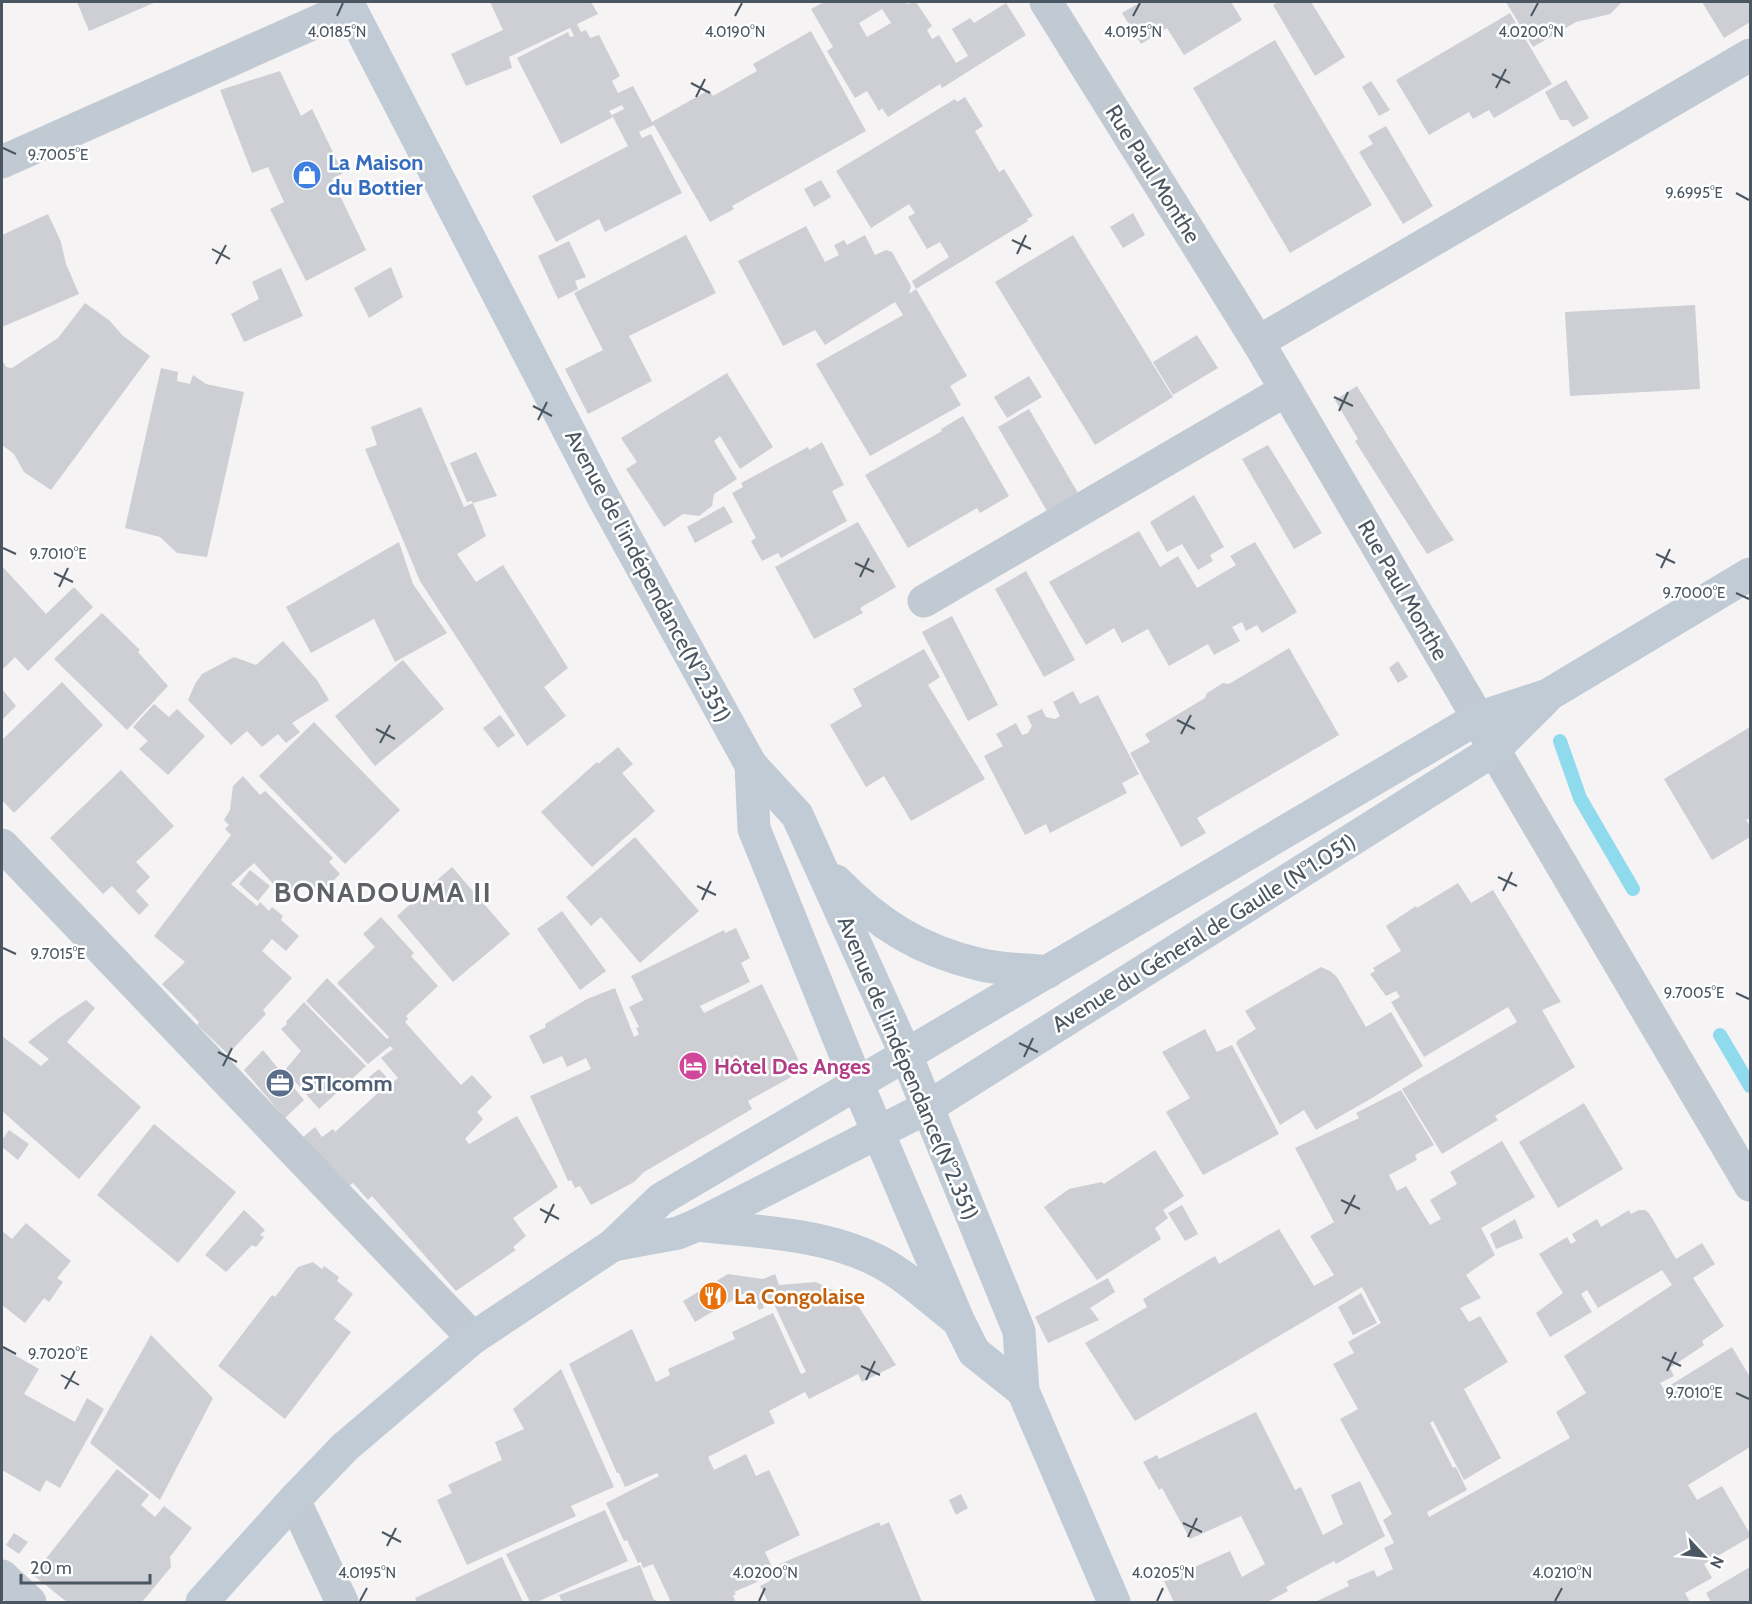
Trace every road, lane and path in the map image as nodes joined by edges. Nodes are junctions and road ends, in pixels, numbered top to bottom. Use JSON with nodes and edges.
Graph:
{"nodes":[{"id":1,"x":1046,"y":2,"type":"edge"},
{"id":2,"x":349,"y":4,"type":"edge"},
{"id":3,"x":1750,"y":55,"type":"edge"},
{"id":4,"x":2,"y":162,"type":"edge"},
{"id":5,"x":1258,"y":342,"type":"junction"},
{"id":6,"x":1286,"y":390,"type":"junction"},
{"id":7,"x":1750,"y":574,"type":"edge"},
{"id":8,"x":924,"y":601,"type":"dead end"},
{"id":9,"x":1548,"y":695,"type":"junction"},
{"id":10,"x":1478,"y":717,"type":"junction"},
{"id":11,"x":1494,"y":750,"type":"junction"},
{"id":12,"x":751,"y":765,"type":"junction"},
{"id":13,"x":2,"y":845,"type":"edge"},
{"id":14,"x":819,"y":863,"type":"junction"},
{"id":15,"x":1048,"y":972,"type":"junction"},
{"id":16,"x":906,"y":1055,"type":"junction"},
{"id":17,"x":857,"y":1083,"type":"junction"},
{"id":18,"x":928,"y":1107,"type":"junction"},
{"id":19,"x":879,"y":1133,"type":"junction"},
{"id":20,"x":1750,"y":1185,"type":"edge"},
{"id":21,"x":697,"y":1225,"type":"junction"},
{"id":22,"x":613,"y":1245,"type":"junction"},
{"id":23,"x":959,"y":1322,"type":"junction"},
{"id":24,"x":473,"y":1338,"type":"junction"},
{"id":25,"x":1023,"y":1390,"type":"junction"},
{"id":26,"x":294,"y":1500,"type":"junction"},
{"id":27,"x":2,"y":1576,"type":"edge"},
{"id":28,"x":30,"y":1602,"type":"edge"},
{"id":29,"x":202,"y":1602,"type":"edge"},
{"id":30,"x":342,"y":1602,"type":"edge"},
{"id":31,"x":1114,"y":1602,"type":"edge"}],
"edges":[{"from":1,"to":5,"type":"street","name":"Rue Paul Monthe"},
{"from":2,"to":4,"type":"street"},
{"from":2,"to":12,"type":"main road","name":"Avenue de l'indépendance(N°2.351)"},
{"from":3,"to":5,"type":"street"},
{"from":5,"to":6,"type":"street","name":"Rue Paul Monthe"},
{"from":6,"to":8,"type":"street"},
{"from":6,"to":10,"type":"street","name":"Rue Paul Monthe"},
{"from":7,"to":9,"type":"main road","name":"Avenue du Géneral de Gaulle (N°1.051)"},
{"from":9,"to":10,"type":"main road","name":"Avenue du Géneral de Gaulle (N°1.051)"},
{"from":9,"to":11,"type":"main road","name":"Avenue du Géneral de Gaulle (N°1.051)"},
{"from":10,"to":11,"type":"street","name":"Rue Paul Monthe"},
{"from":10,"to":15,"type":"main road","name":"Avenue du Géneral de Gaulle (N°1.051)"},
{"from":11,"to":18,"type":"main road","name":"Avenue du Géneral de Gaulle (N°1.051)"},
{"from":11,"to":20,"type":"street","name":"Rue Paul Monthe"},
{"from":12,"to":14,"type":"main road","name":"Avenue de l'indépendance(N°2.351)"},
{"from":12,"to":17,"type":"main road","name":"Avenue de l'indépendance(N°2.351)"},
{"from":13,"to":24,"type":"street"},
{"from":14,"to":15,"type":"main road"},
{"from":14,"to":16,"type":"main road","name":"Avenue de l'indépendance(N°2.351)"},
{"from":15,"to":16,"type":"main road","name":"Avenue du Géneral de Gaulle (N°1.051)"},
{"from":16,"to":17,"type":"main road","name":"Avenue du Géneral de Gaulle (N°1.051)"},
{"from":16,"to":18,"type":"main road","name":"Avenue de l'indépendance(N°2.351)"},
{"from":17,"to":19,"type":"main road","name":"Avenue de l'indépendance(N°2.351)"},
{"from":17,"to":22,"type":"main road","name":"Avenue du Géneral de Gaulle (N°1.051)"},
{"from":18,"to":19,"type":"main road","name":"Avenue du Géneral de Gaulle (N°1.051)"},
{"from":18,"to":25,"type":"main road","name":"Avenue de l'indépendance(N°2.351)"},
{"from":19,"to":21,"type":"main road","name":"Avenue du Géneral de Gaulle (N°1.051)"},
{"from":19,"to":23,"type":"main road","name":"Avenue de l'indépendance(N°2.351)"},
{"from":21,"to":22,"type":"main road","name":"Avenue du Géneral de Gaulle (N°1.051)"},
{"from":21,"to":23,"type":"main road"},
{"from":22,"to":24,"type":"main road","name":"Avenue du Géneral de Gaulle (N°1.051)"},
{"from":23,"to":25,"type":"main road","name":"Avenue de l'indépendance(N°2.351)"},
{"from":24,"to":26,"type":"main road","name":"Avenue du Géneral de Gaulle (N°1.051)"},
{"from":25,"to":31,"type":"main road","name":"Avenue de l'indépendance(N°2.351)"},
{"from":26,"to":29,"type":"main road","name":"Avenue du Géneral de Gaulle (N°1.051)"},
{"from":26,"to":30,"type":"street"},
{"from":27,"to":28,"type":"street"}]}
